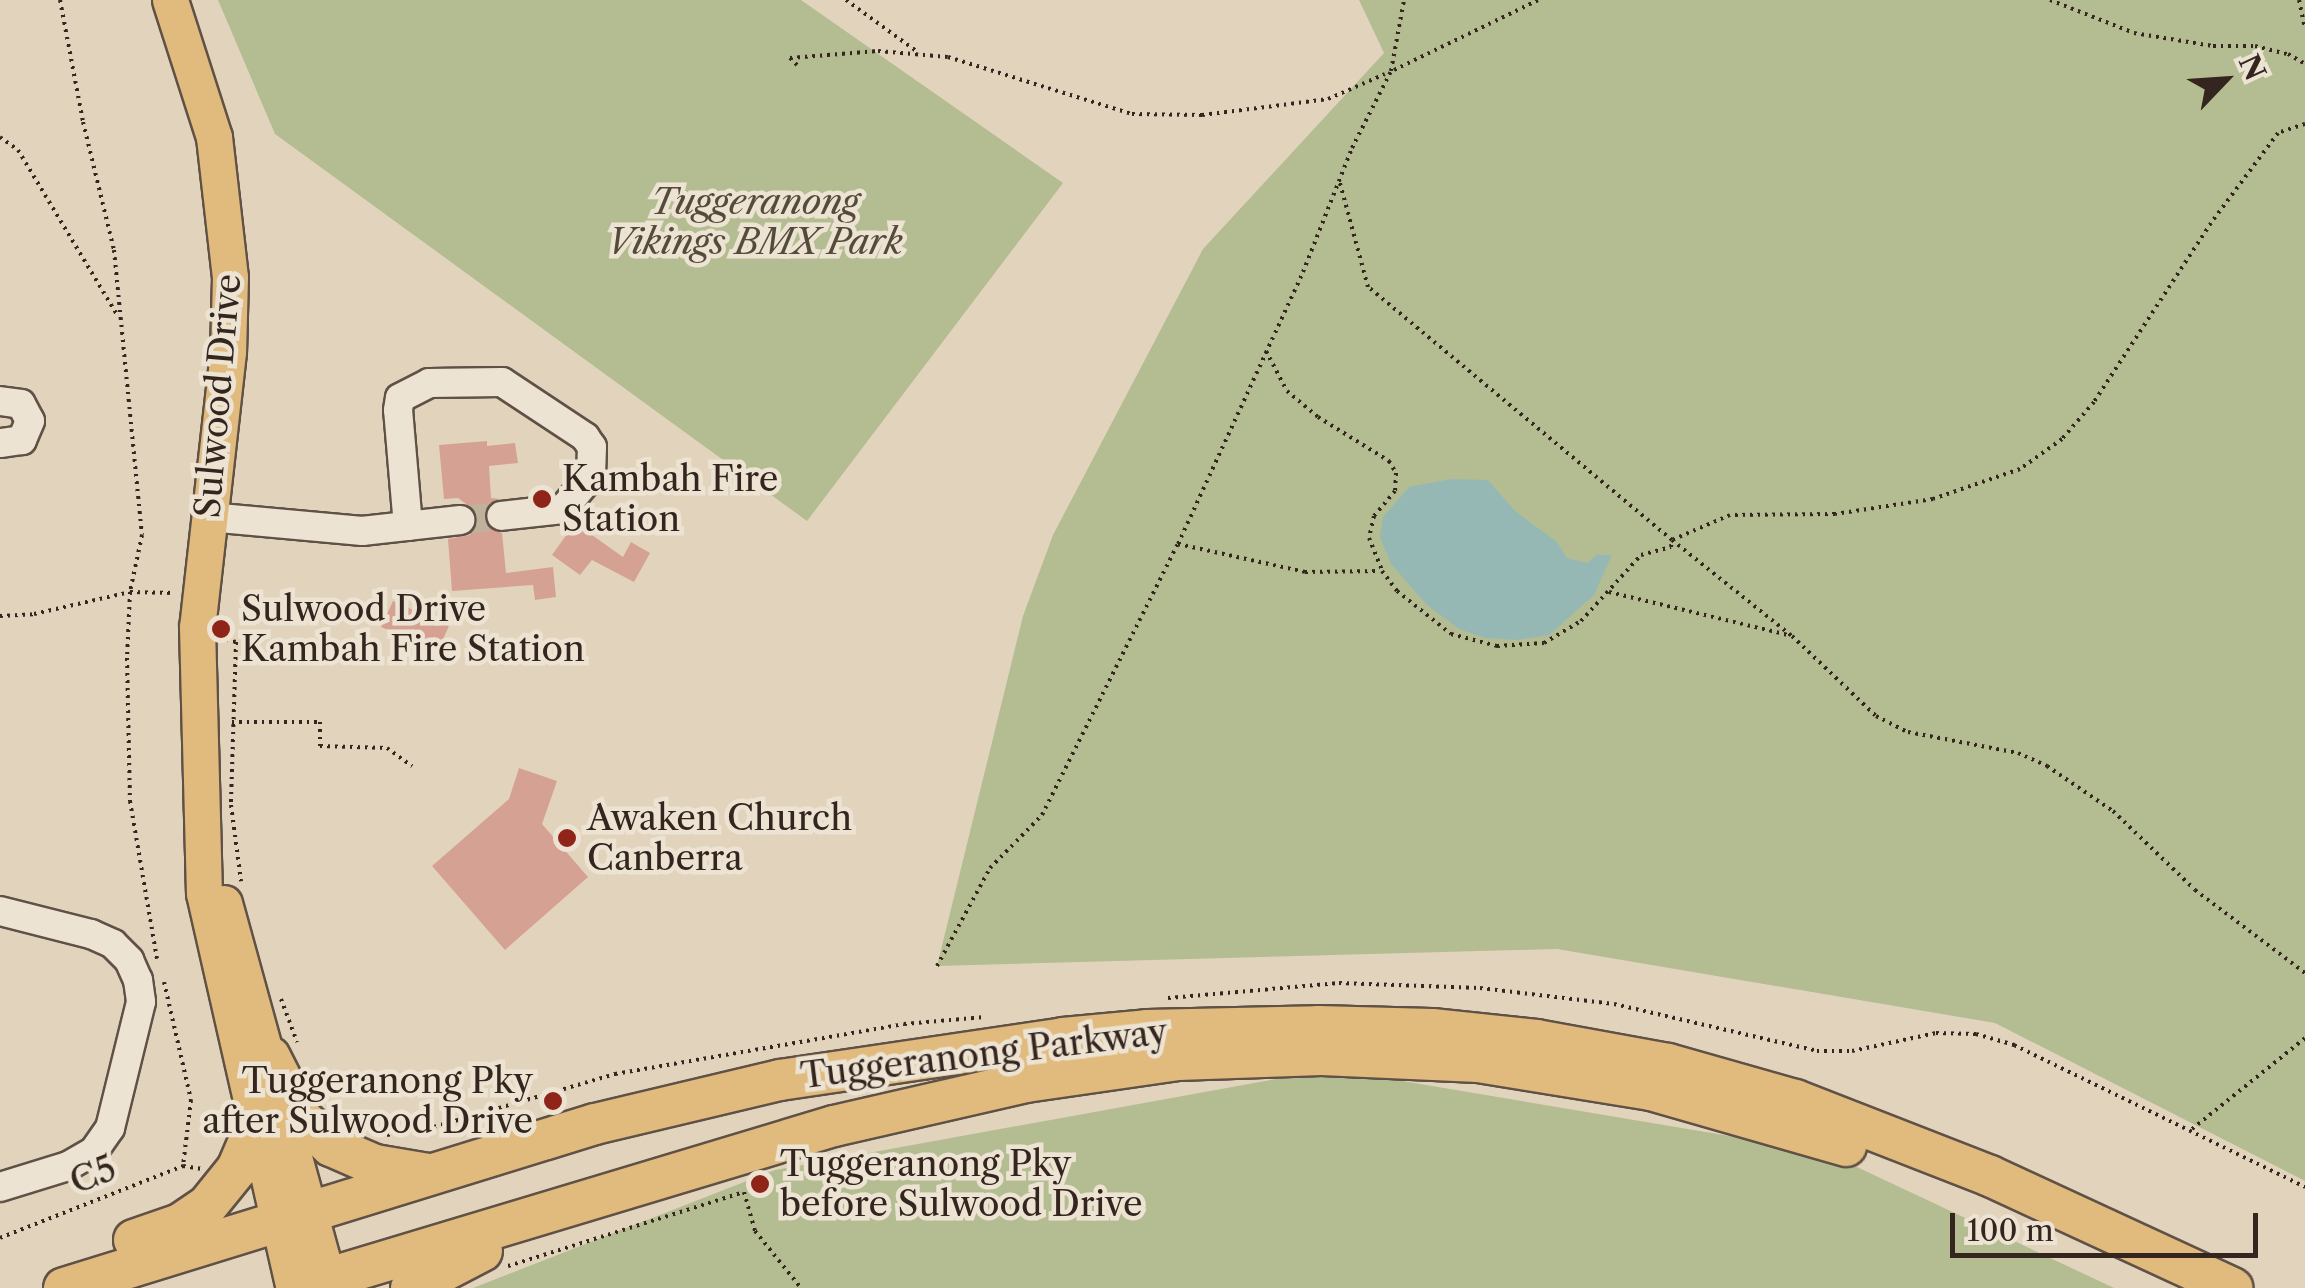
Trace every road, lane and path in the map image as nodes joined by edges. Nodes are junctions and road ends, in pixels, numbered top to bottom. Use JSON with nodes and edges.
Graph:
{"nodes":[{"id":1,"x":60,"y":0,"type":"edge"},
{"id":2,"x":170,"y":0,"type":"edge"},
{"id":3,"x":846,"y":0,"type":"edge"},
{"id":4,"x":1404,"y":0,"type":"edge"},
{"id":5,"x":1538,"y":0,"type":"edge"},
{"id":6,"x":2050,"y":0,"type":"edge"},
{"id":7,"x":2299,"y":0,"type":"edge"},
{"id":8,"x":2305,"y":28,"type":"edge"},
{"id":9,"x":922,"y":55,"type":"junction"},
{"id":10,"x":2305,"y":64,"type":"edge"},
{"id":11,"x":797,"y":65,"type":"dead end"},
{"id":12,"x":1392,"y":71,"type":"junction"},
{"id":13,"x":2305,"y":124,"type":"edge"},
{"id":14,"x":0,"y":137,"type":"edge"},
{"id":15,"x":1340,"y":184,"type":"junction"},
{"id":16,"x":118,"y":317,"type":"junction"},
{"id":17,"x":1266,"y":351,"type":"junction"},
{"id":18,"x":0,"y":401,"type":"edge"},
{"id":19,"x":0,"y":443,"type":"edge"},
{"id":20,"x":501,"y":516,"type":"tunnel mouth"},
{"id":21,"x":208,"y":517,"type":"junction"},
{"id":22,"x":460,"y":520,"type":"tunnel mouth"},
{"id":23,"x":408,"y":526,"type":"junction"},
{"id":24,"x":1672,"y":540,"type":"junction"},
{"id":25,"x":1178,"y":544,"type":"junction"},
{"id":26,"x":1382,"y":571,"type":"junction"},
{"id":27,"x":130,"y":592,"type":"junction"},
{"id":28,"x":1610,"y":592,"type":"junction"},
{"id":29,"x":176,"y":598,"type":"dead end"},
{"id":30,"x":0,"y":616,"type":"edge"},
{"id":31,"x":221,"y":629,"type":"dead end"},
{"id":32,"x":1792,"y":636,"type":"junction"},
{"id":33,"x":232,"y":722,"type":"junction"},
{"id":34,"x":412,"y":766,"type":"dead end"},
{"id":35,"x":200,"y":800,"type":"junction"},
{"id":36,"x":244,"y":894,"type":"dead end"},
{"id":37,"x":0,"y":911,"type":"edge"},
{"id":38,"x":937,"y":966,"type":"dead end"},
{"id":39,"x":2305,"y":974,"type":"edge"},
{"id":40,"x":278,"y":990,"type":"dead end"},
{"id":41,"x":2305,"y":1038,"type":"edge"},
{"id":42,"x":285,"y":1054,"type":"junction"},
{"id":43,"x":255,"y":1127,"type":"junction"},
{"id":44,"x":2192,"y":1129,"type":"dead end"},
{"id":45,"x":183,"y":1166,"type":"junction"},
{"id":46,"x":205,"y":1170,"type":"dead end"},
{"id":47,"x":438,"y":1175,"type":"junction"},
{"id":48,"x":0,"y":1187,"type":"edge"},
{"id":49,"x":551,"y":1211,"type":"junction"},
{"id":50,"x":294,"y":1218,"type":"junction"},
{"id":51,"x":0,"y":1238,"type":"edge"},
{"id":52,"x":492,"y":1271,"type":"dead end"},
{"id":53,"x":312,"y":1286,"type":"edge"},
{"id":54,"x":47,"y":1288,"type":"edge"},
{"id":55,"x":64,"y":1288,"type":"edge"},
{"id":56,"x":411,"y":1288,"type":"edge"},
{"id":57,"x":801,"y":1288,"type":"edge"},
{"id":58,"x":2168,"y":1288,"type":"edge"},
{"id":59,"x":2232,"y":1288,"type":"edge"}],
"edges":[{"from":1,"to":16,"type":"path"},
{"from":2,"to":21,"type":"main road","name":"Sulwood Drive"},
{"from":3,"to":9,"type":"path"},
{"from":4,"to":12,"type":"path"},
{"from":5,"to":12,"type":"path"},
{"from":6,"to":10,"type":"path"},
{"from":7,"to":8,"type":"path"},
{"from":9,"to":11,"type":"path"},
{"from":9,"to":12,"type":"path"},
{"from":12,"to":15,"type":"path"},
{"from":13,"to":24,"type":"path"},
{"from":14,"to":16,"type":"path"},
{"from":15,"to":17,"type":"path"},
{"from":15,"to":24,"type":"path"},
{"from":16,"to":27,"type":"path"},
{"from":17,"to":25,"type":"path"},
{"from":17,"to":26,"type":"path"},
{"from":18,"to":19,"type":"street"},
{"from":20,"to":23,"type":"street"},
{"from":21,"to":23,"type":"street"},
{"from":21,"to":35,"type":"main road","name":"Sulwood Drive"},
{"from":22,"to":23,"type":"street"},
{"from":24,"to":28,"type":"path"},
{"from":24,"to":32,"type":"path"},
{"from":25,"to":26,"type":"path"},
{"from":25,"to":38,"type":"path"},
{"from":26,"to":28,"type":"path"},
{"from":27,"to":29,"type":"path"},
{"from":27,"to":30,"type":"path"},
{"from":27,"to":45,"type":"path"},
{"from":28,"to":32,"type":"path"},
{"from":31,"to":33,"type":"path"},
{"from":32,"to":39,"type":"path"},
{"from":33,"to":34,"type":"path"},
{"from":33,"to":36,"type":"path"},
{"from":35,"to":42,"type":"main road","name":"Sulwood Drive"},
{"from":35,"to":43,"type":"main road","name":"Sulwood Drive"},
{"from":37,"to":48,"type":"street"},
{"from":40,"to":42,"type":"path"},
{"from":41,"to":44,"type":"path"},
{"from":42,"to":47,"type":"highway"},
{"from":42,"to":50,"type":"main road","name":"Sulwood Drive"},
{"from":43,"to":50,"type":"main road","name":"Sulwood Drive"},
{"from":43,"to":54,"type":"highway"},
{"from":45,"to":46,"type":"path"},
{"from":45,"to":51,"type":"path","name":"C5"},
{"from":47,"to":50,"type":"highway","name":"Tuggeranong Parkway"},
{"from":47,"to":59,"type":"highway","name":"Tuggeranong Parkway"},
{"from":49,"to":53,"type":"highway","name":"Tuggeranong Parkway"},
{"from":49,"to":56,"type":"highway"},
{"from":49,"to":58,"type":"highway","name":"Tuggeranong Parkway"},
{"from":50,"to":53,"type":"main road","name":"Sulwood Drive"},
{"from":50,"to":55,"type":"highway","name":"Tuggeranong Parkway"},
{"from":52,"to":57,"type":"path"}]}
